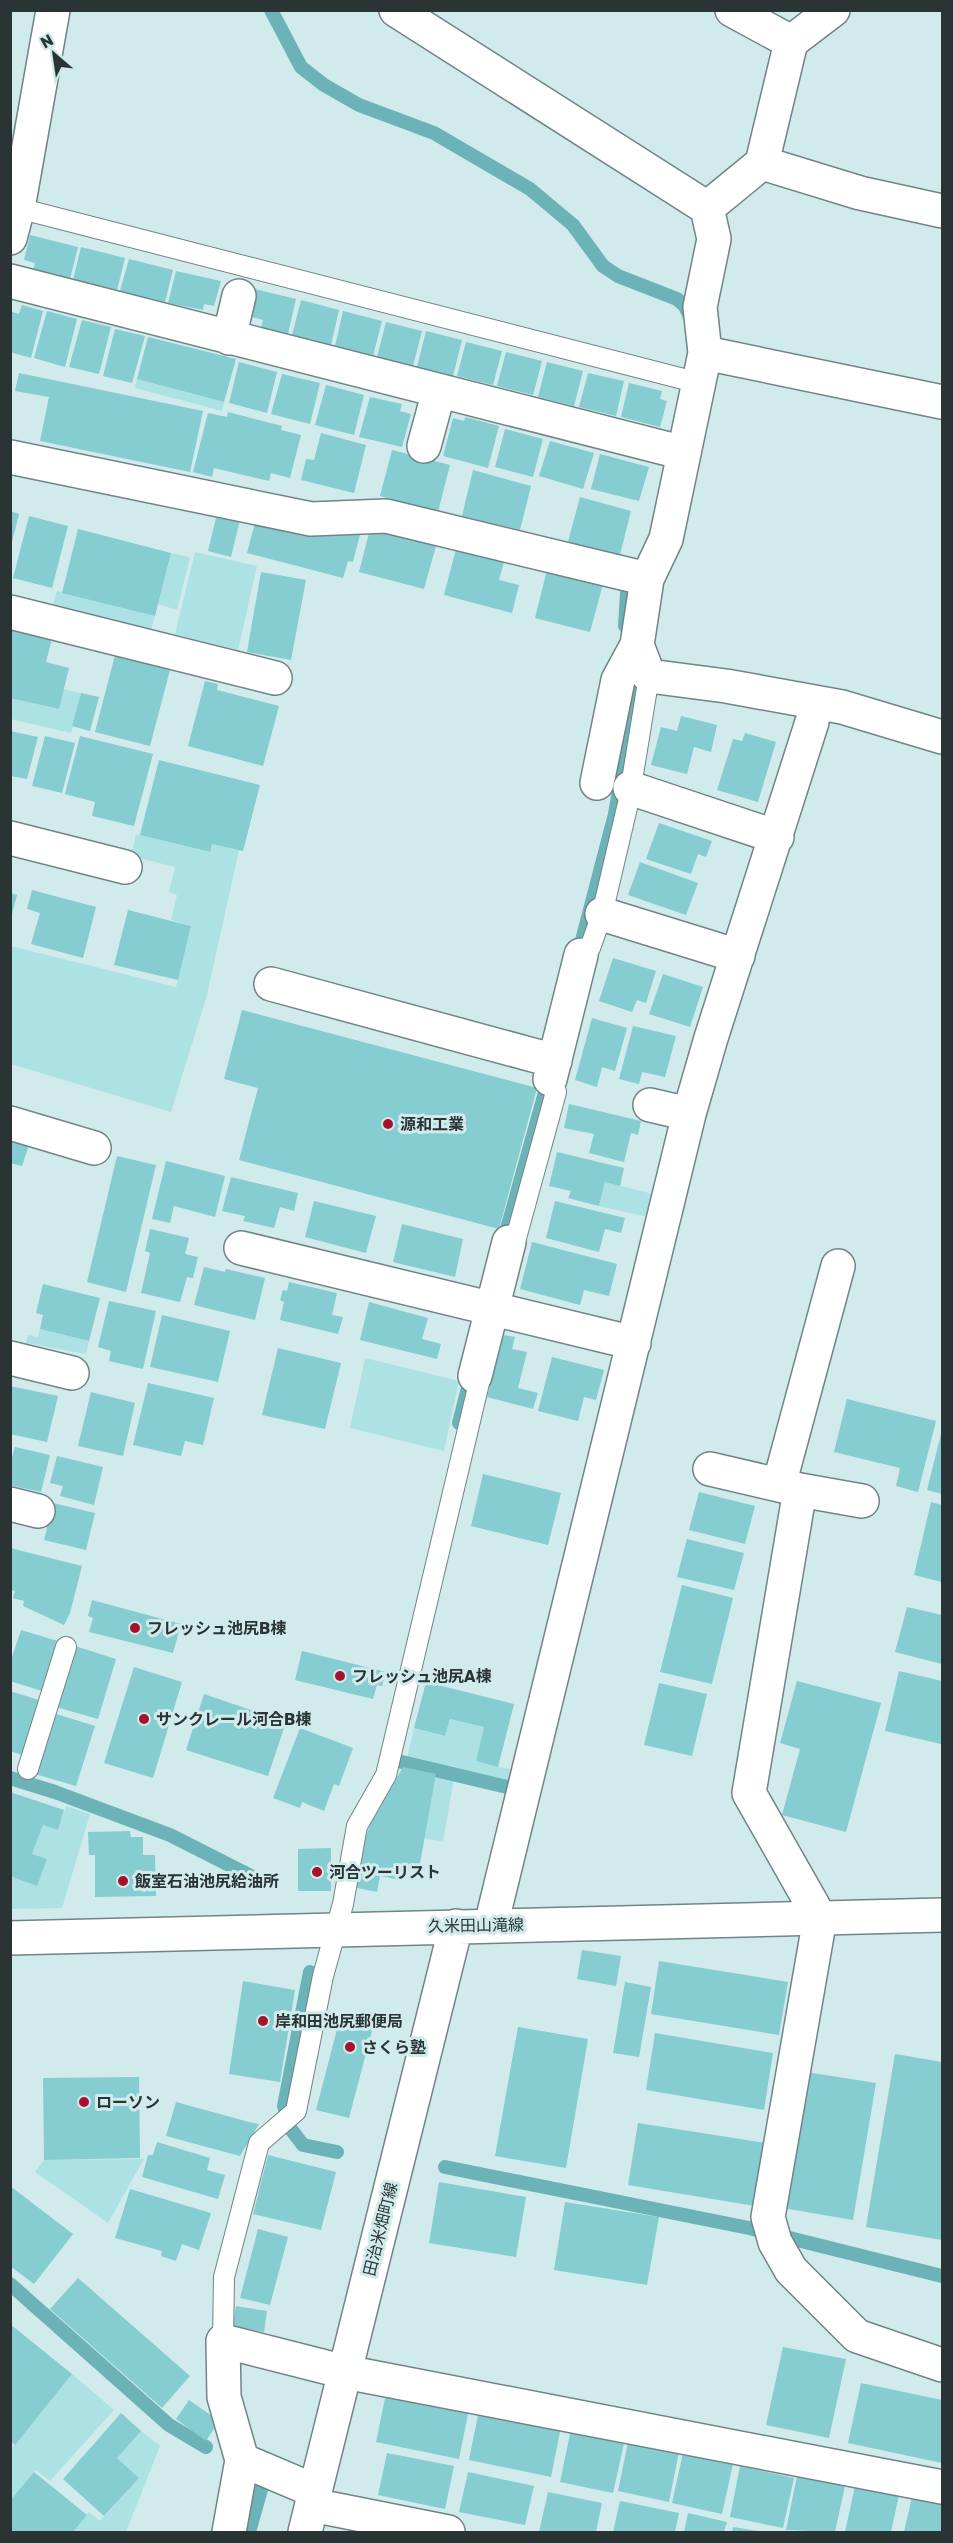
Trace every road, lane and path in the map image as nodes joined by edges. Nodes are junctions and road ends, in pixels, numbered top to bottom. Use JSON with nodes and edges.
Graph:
{"nodes":[{"id":1,"x":53,"y":10,"type":"edge"},
{"id":2,"x":396,"y":10,"type":"edge"},
{"id":3,"x":732,"y":10,"type":"edge"},
{"id":4,"x":833,"y":10,"type":"edge"},
{"id":5,"x":791,"y":42,"type":"junction"},
{"id":6,"x":762,"y":163,"type":"junction"},
{"id":7,"x":707,"y":208,"type":"junction"},
{"id":8,"x":942,"y":211,"type":"edge"},
{"id":9,"x":13,"y":218,"type":"edge"},
{"id":10,"x":10,"y":281,"type":"edge"},
{"id":11,"x":239,"y":296,"type":"dead end"},
{"id":12,"x":229,"y":338,"type":"junction"},
{"id":13,"x":702,"y":368,"type":"junction"},
{"id":14,"x":439,"y":391,"type":"junction"},
{"id":15,"x":942,"y":402,"type":"edge"},
{"id":16,"x":424,"y":446,"type":"dead end"},
{"id":17,"x":684,"y":453,"type":"junction"},
{"id":18,"x":10,"y":458,"type":"edge"},
{"id":19,"x":647,"y":579,"type":"junction"},
{"id":20,"x":10,"y":612,"type":"edge"},
{"id":21,"x":637,"y":645,"type":"junction"},
{"id":22,"x":649,"y":676,"type":"junction"},
{"id":23,"x":275,"y":678,"type":"dead end"},
{"id":24,"x":812,"y":722,"type":"dead end"},
{"id":25,"x":942,"y":736,"type":"edge"},
{"id":26,"x":597,"y":783,"type":"dead end"},
{"id":27,"x":630,"y":788,"type":"junction"},
{"id":28,"x":777,"y":837,"type":"junction"},
{"id":29,"x":10,"y":838,"type":"edge"},
{"id":30,"x":124,"y":867,"type":"dead end"},
{"id":31,"x":602,"y":914,"type":"junction"},
{"id":32,"x":581,"y":955,"type":"joint"},
{"id":33,"x":738,"y":956,"type":"junction"},
{"id":34,"x":271,"y":984,"type":"dead end"},
{"id":35,"x":553,"y":1070,"type":"junction"},
{"id":36,"x":650,"y":1105,"type":"dead end"},
{"id":37,"x":689,"y":1114,"type":"junction"},
{"id":38,"x":10,"y":1123,"type":"edge"},
{"id":39,"x":93,"y":1148,"type":"dead end"},
{"id":40,"x":509,"y":1242,"type":"joint"},
{"id":41,"x":241,"y":1248,"type":"dead end"},
{"id":42,"x":838,"y":1266,"type":"dead end"},
{"id":43,"x":492,"y":1308,"type":"junction"},
{"id":44,"x":634,"y":1343,"type":"junction"},
{"id":45,"x":10,"y":1358,"type":"edge"},
{"id":46,"x":72,"y":1373,"type":"dead end"},
{"id":47,"x":475,"y":1376,"type":"joint"},
{"id":48,"x":710,"y":1469,"type":"dead end"},
{"id":49,"x":790,"y":1487,"type":"junction"},
{"id":50,"x":862,"y":1501,"type":"dead end"},
{"id":51,"x":66,"y":1647,"type":"dead end"},
{"id":52,"x":28,"y":1769,"type":"dead end"},
{"id":53,"x":942,"y":1915,"type":"edge"},
{"id":54,"x":820,"y":1918,"type":"junction"},
{"id":55,"x":491,"y":1925,"type":"junction"},
{"id":56,"x":456,"y":1926,"type":"junction"},
{"id":57,"x":336,"y":1929,"type":"junction"},
{"id":58,"x":10,"y":1938,"type":"edge"},
{"id":59,"x":223,"y":2341,"type":"junction"},
{"id":60,"x":942,"y":2365,"type":"edge"},
{"id":61,"x":345,"y":2372,"type":"junction"},
{"id":62,"x":242,"y":2460,"type":"junction"},
{"id":63,"x":942,"y":2487,"type":"edge"},
{"id":64,"x":310,"y":2509,"type":"edge"},
{"id":65,"x":229,"y":2532,"type":"edge"},
{"id":66,"x":448,"y":2532,"type":"edge"}],
"edges":[{"from":1,"to":9,"type":"street"},
{"from":2,"to":7,"type":"street"},
{"from":3,"to":5,"type":"street"},
{"from":4,"to":5,"type":"street"},
{"from":5,"to":6,"type":"street"},
{"from":6,"to":7,"type":"street"},
{"from":6,"to":8,"type":"street"},
{"from":7,"to":13,"type":"street"},
{"from":9,"to":13,"type":"lane"},
{"from":10,"to":12,"type":"street"},
{"from":11,"to":12,"type":"street"},
{"from":12,"to":14,"type":"street"},
{"from":13,"to":15,"type":"street"},
{"from":13,"to":17,"type":"street"},
{"from":14,"to":16,"type":"street"},
{"from":14,"to":17,"type":"street"},
{"from":17,"to":19,"type":"street"},
{"from":18,"to":19,"type":"street"},
{"from":19,"to":21,"type":"street"},
{"from":20,"to":23,"type":"street"},
{"from":21,"to":22,"type":"street"},
{"from":21,"to":26,"type":"street"},
{"from":22,"to":25,"type":"street"},
{"from":22,"to":27,"type":"lane"},
{"from":24,"to":28,"type":"street"},
{"from":27,"to":28,"type":"street"},
{"from":27,"to":31,"type":"lane"},
{"from":28,"to":33,"type":"street"},
{"from":29,"to":30,"type":"street"},
{"from":31,"to":32,"type":"lane"},
{"from":31,"to":33,"type":"street"},
{"from":32,"to":35,"type":"street"},
{"from":33,"to":37,"type":"street"},
{"from":34,"to":35,"type":"street"},
{"from":35,"to":40,"type":"lane"},
{"from":36,"to":37,"type":"street"},
{"from":37,"to":44,"type":"street"},
{"from":38,"to":39,"type":"street"},
{"from":40,"to":43,"type":"street"},
{"from":41,"to":43,"type":"street"},
{"from":42,"to":49,"type":"street"},
{"from":43,"to":44,"type":"street"},
{"from":43,"to":47,"type":"street"},
{"from":44,"to":55,"type":"street"},
{"from":45,"to":46,"type":"street"},
{"from":47,"to":57,"type":"lane"},
{"from":48,"to":49,"type":"street"},
{"from":49,"to":50,"type":"street"},
{"from":49,"to":54,"type":"street"},
{"from":51,"to":52,"type":"lane"},
{"from":53,"to":54,"type":"street","name":"久米田山滝線"},
{"from":54,"to":55,"type":"street","name":"久米田山滝線"},
{"from":54,"to":60,"type":"street"},
{"from":55,"to":56,"type":"street","name":"久米田山滝線"},
{"from":56,"to":57,"type":"street","name":"久米田山滝線"},
{"from":56,"to":61,"type":"street","name":"田治米畑町線"},
{"from":57,"to":58,"type":"street","name":"久米田山滝線"},
{"from":57,"to":59,"type":"lane"},
{"from":59,"to":61,"type":"street"},
{"from":59,"to":62,"type":"street"},
{"from":61,"to":63,"type":"street"},
{"from":61,"to":64,"type":"street","name":"田治米畑町線"},
{"from":62,"to":64,"type":"street"},
{"from":62,"to":65,"type":"street"},
{"from":64,"to":66,"type":"street"}]}
